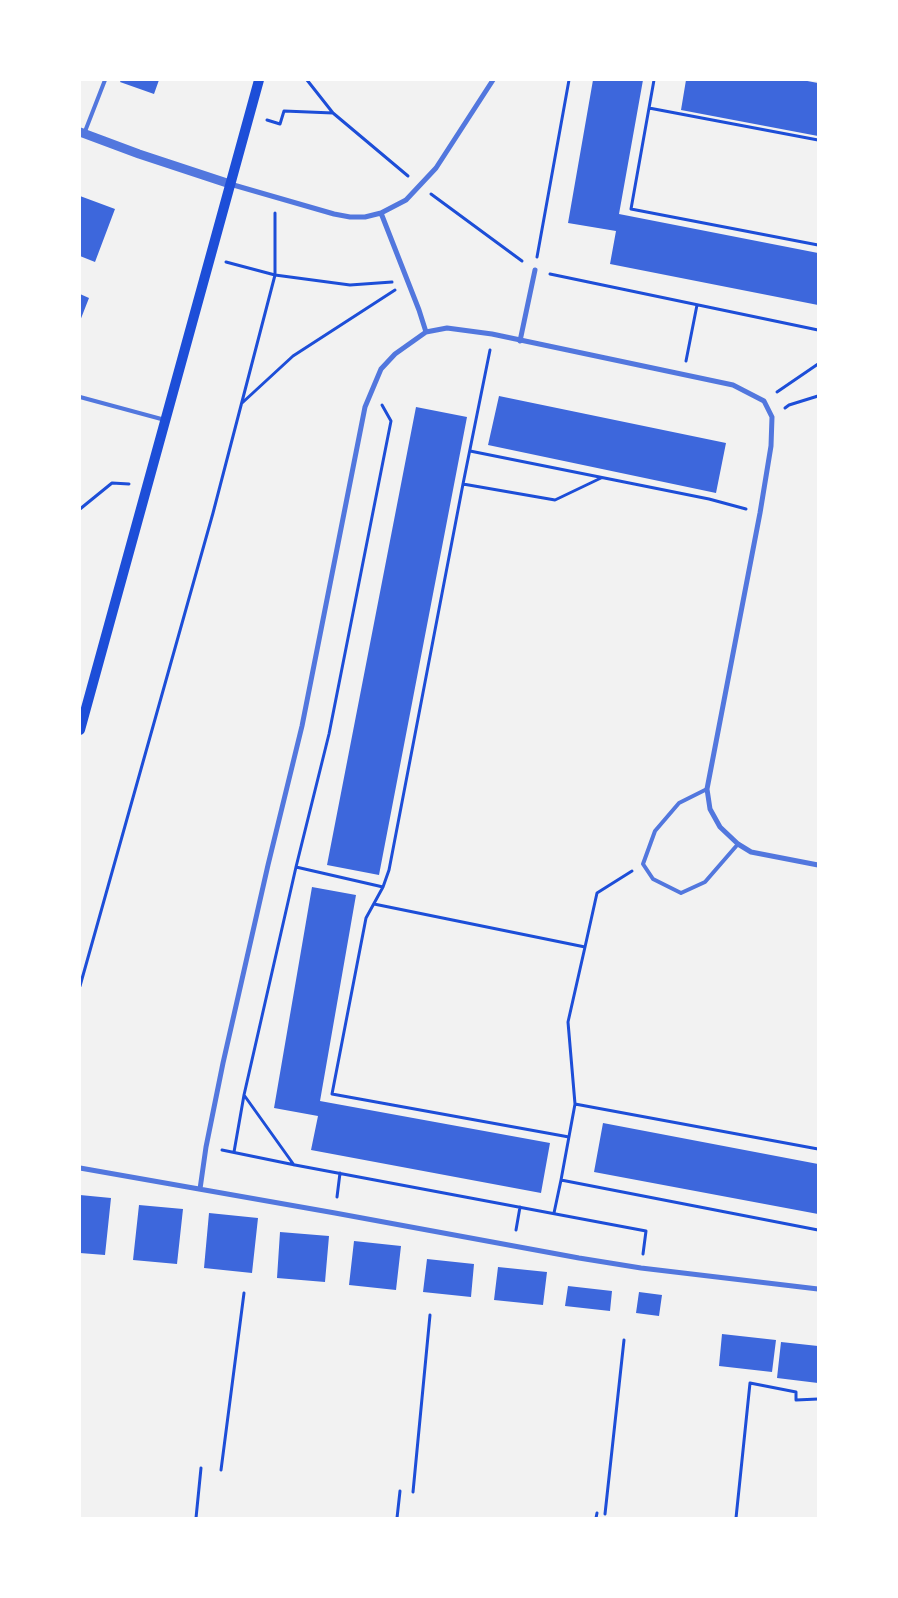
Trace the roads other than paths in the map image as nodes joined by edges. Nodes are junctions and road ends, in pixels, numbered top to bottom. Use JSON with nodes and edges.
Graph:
{"nodes":[{"id":1,"x":104,"y":80,"type":"edge"},
{"id":2,"x":259,"y":80,"type":"edge"},
{"id":3,"x":493,"y":80,"type":"edge"},
{"id":4,"x":82,"y":133,"type":"edge"},
{"id":5,"x":230,"y":184,"type":"junction"},
{"id":6,"x":381,"y":213,"type":"junction"},
{"id":7,"x":535,"y":270,"type":"road end"},
{"id":8,"x":426,"y":332,"type":"junction"},
{"id":9,"x":520,"y":341,"type":"junction"},
{"id":10,"x":80,"y":397,"type":"edge"},
{"id":11,"x":165,"y":420,"type":"junction"},
{"id":12,"x":80,"y":730,"type":"edge"},
{"id":13,"x":707,"y":789,"type":"junction"},
{"id":14,"x":738,"y":844,"type":"junction"},
{"id":15,"x":818,"y":865,"type":"edge"},
{"id":16,"x":80,"y":1168,"type":"edge"},
{"id":17,"x":200,"y":1189,"type":"junction"},
{"id":18,"x":818,"y":1290,"type":"edge"}],
"edges":[{"from":1,"to":4,"type":"lane"},
{"from":2,"to":5,"type":"main road"},
{"from":3,"to":6,"type":"street"},
{"from":4,"to":5,"type":"street"},
{"from":5,"to":6,"type":"street"},
{"from":5,"to":11,"type":"main road"},
{"from":6,"to":8,"type":"street"},
{"from":7,"to":9,"type":"street"},
{"from":8,"to":9,"type":"street"},
{"from":8,"to":17,"type":"street"},
{"from":9,"to":13,"type":"street"},
{"from":10,"to":11,"type":"lane"},
{"from":11,"to":12,"type":"main road"},
{"from":13,"to":14,"type":"street"},
{"from":13,"to":14,"type":"lane"},
{"from":14,"to":15,"type":"street"},
{"from":16,"to":17,"type":"street"},
{"from":17,"to":18,"type":"street"}]}
